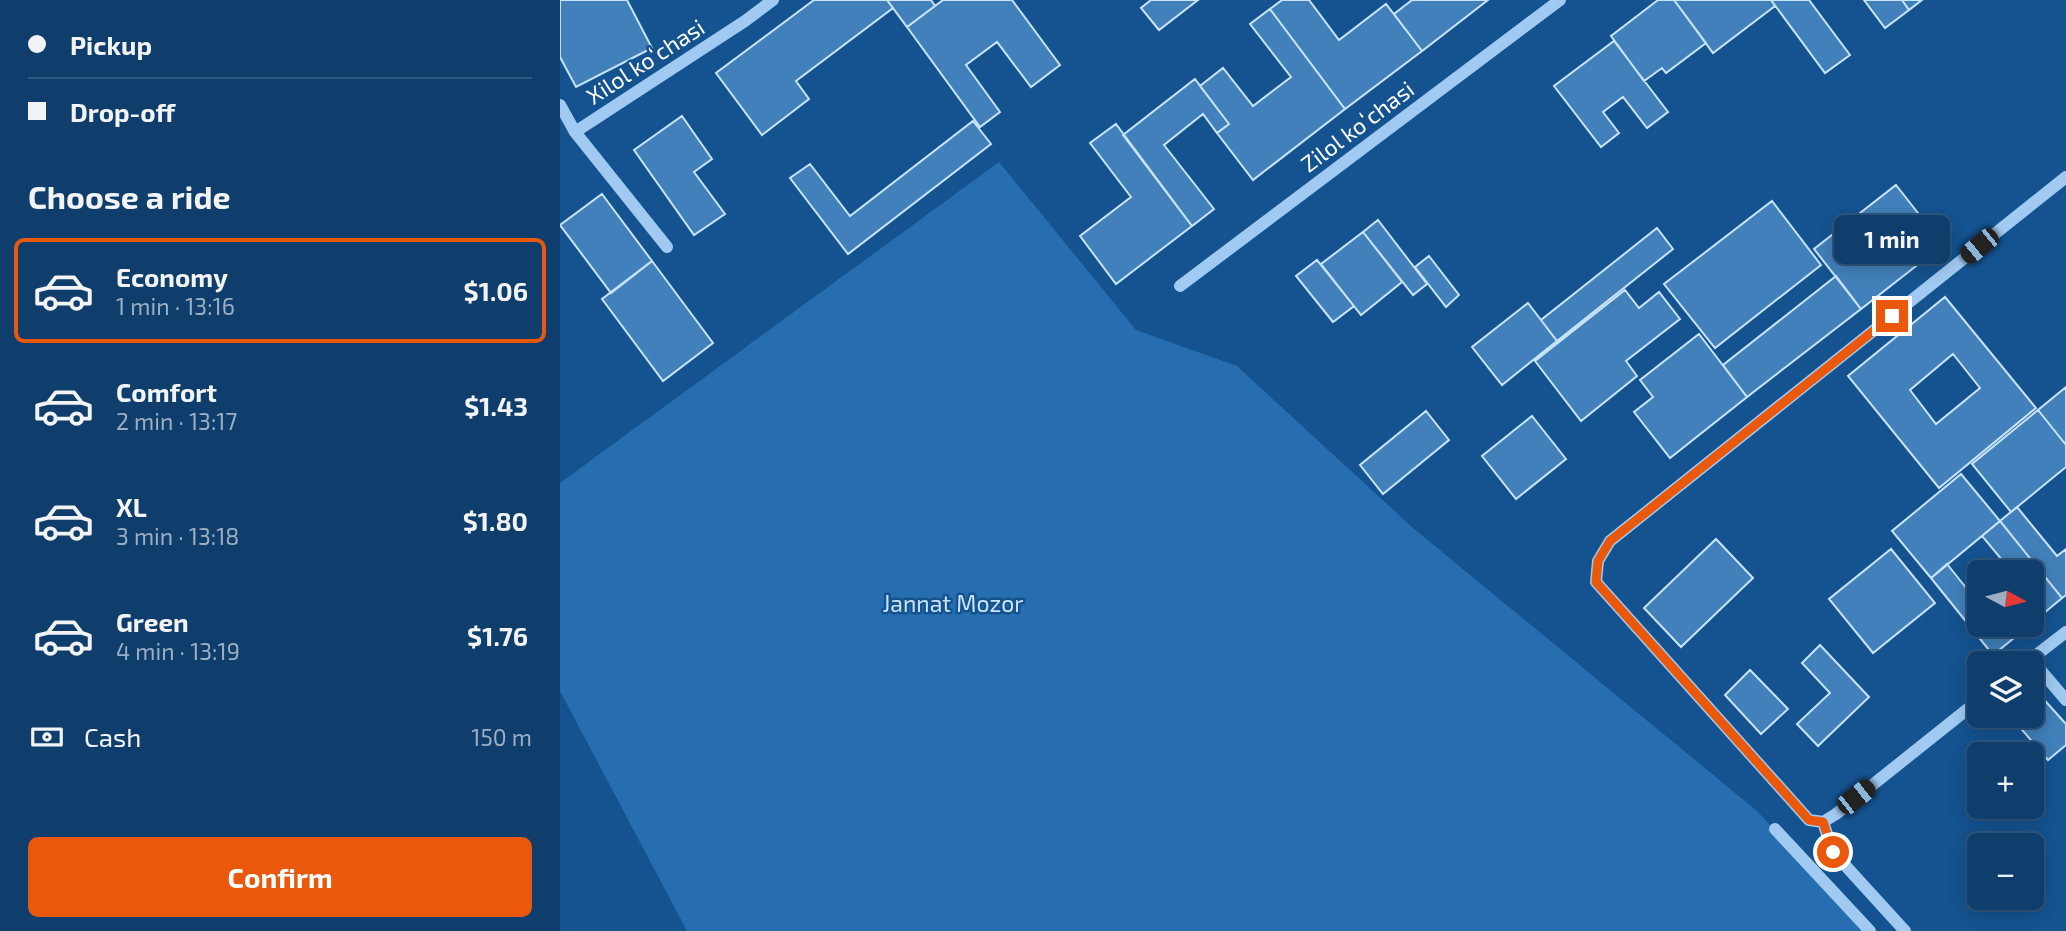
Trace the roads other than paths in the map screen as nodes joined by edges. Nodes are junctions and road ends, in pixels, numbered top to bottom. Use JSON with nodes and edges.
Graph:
{"nodes":[{"id":1,"x":773,"y":0,"type":"edge"},
{"id":2,"x":1560,"y":0,"type":"edge"},
{"id":3,"x":560,"y":105,"type":"edge"},
{"id":4,"x":575,"y":132,"type":"junction"},
{"id":5,"x":2066,"y":177,"type":"edge"},
{"id":6,"x":667,"y":247,"type":"dead end"},
{"id":7,"x":1180,"y":286,"type":"dead end"},
{"id":8,"x":2066,"y":632,"type":"edge"},
{"id":9,"x":2042,"y":651,"type":"edge"},
{"id":10,"x":2044,"y":677,"type":"edge"},
{"id":11,"x":2066,"y":700,"type":"edge"},
{"id":12,"x":1967,"y":709,"type":"edge"},
{"id":13,"x":1823,"y":822,"type":"junction"},
{"id":14,"x":1775,"y":830,"type":"dead end"},
{"id":15,"x":1870,"y":931,"type":"edge"},
{"id":16,"x":1905,"y":931,"type":"edge"}],
"edges":[{"from":1,"to":4,"type":"street","name":"Xilol koʻchasi"},
{"from":2,"to":7,"type":"street","name":"Zilol koʻchasi"},
{"from":3,"to":4,"type":"street"},
{"from":4,"to":6,"type":"street"},
{"from":5,"to":13,"type":"street"},
{"from":8,"to":9,"type":"street"},
{"from":10,"to":11,"type":"street"},
{"from":12,"to":13,"type":"street"},
{"from":13,"to":16,"type":"street"},
{"from":14,"to":15,"type":"street"}]}
